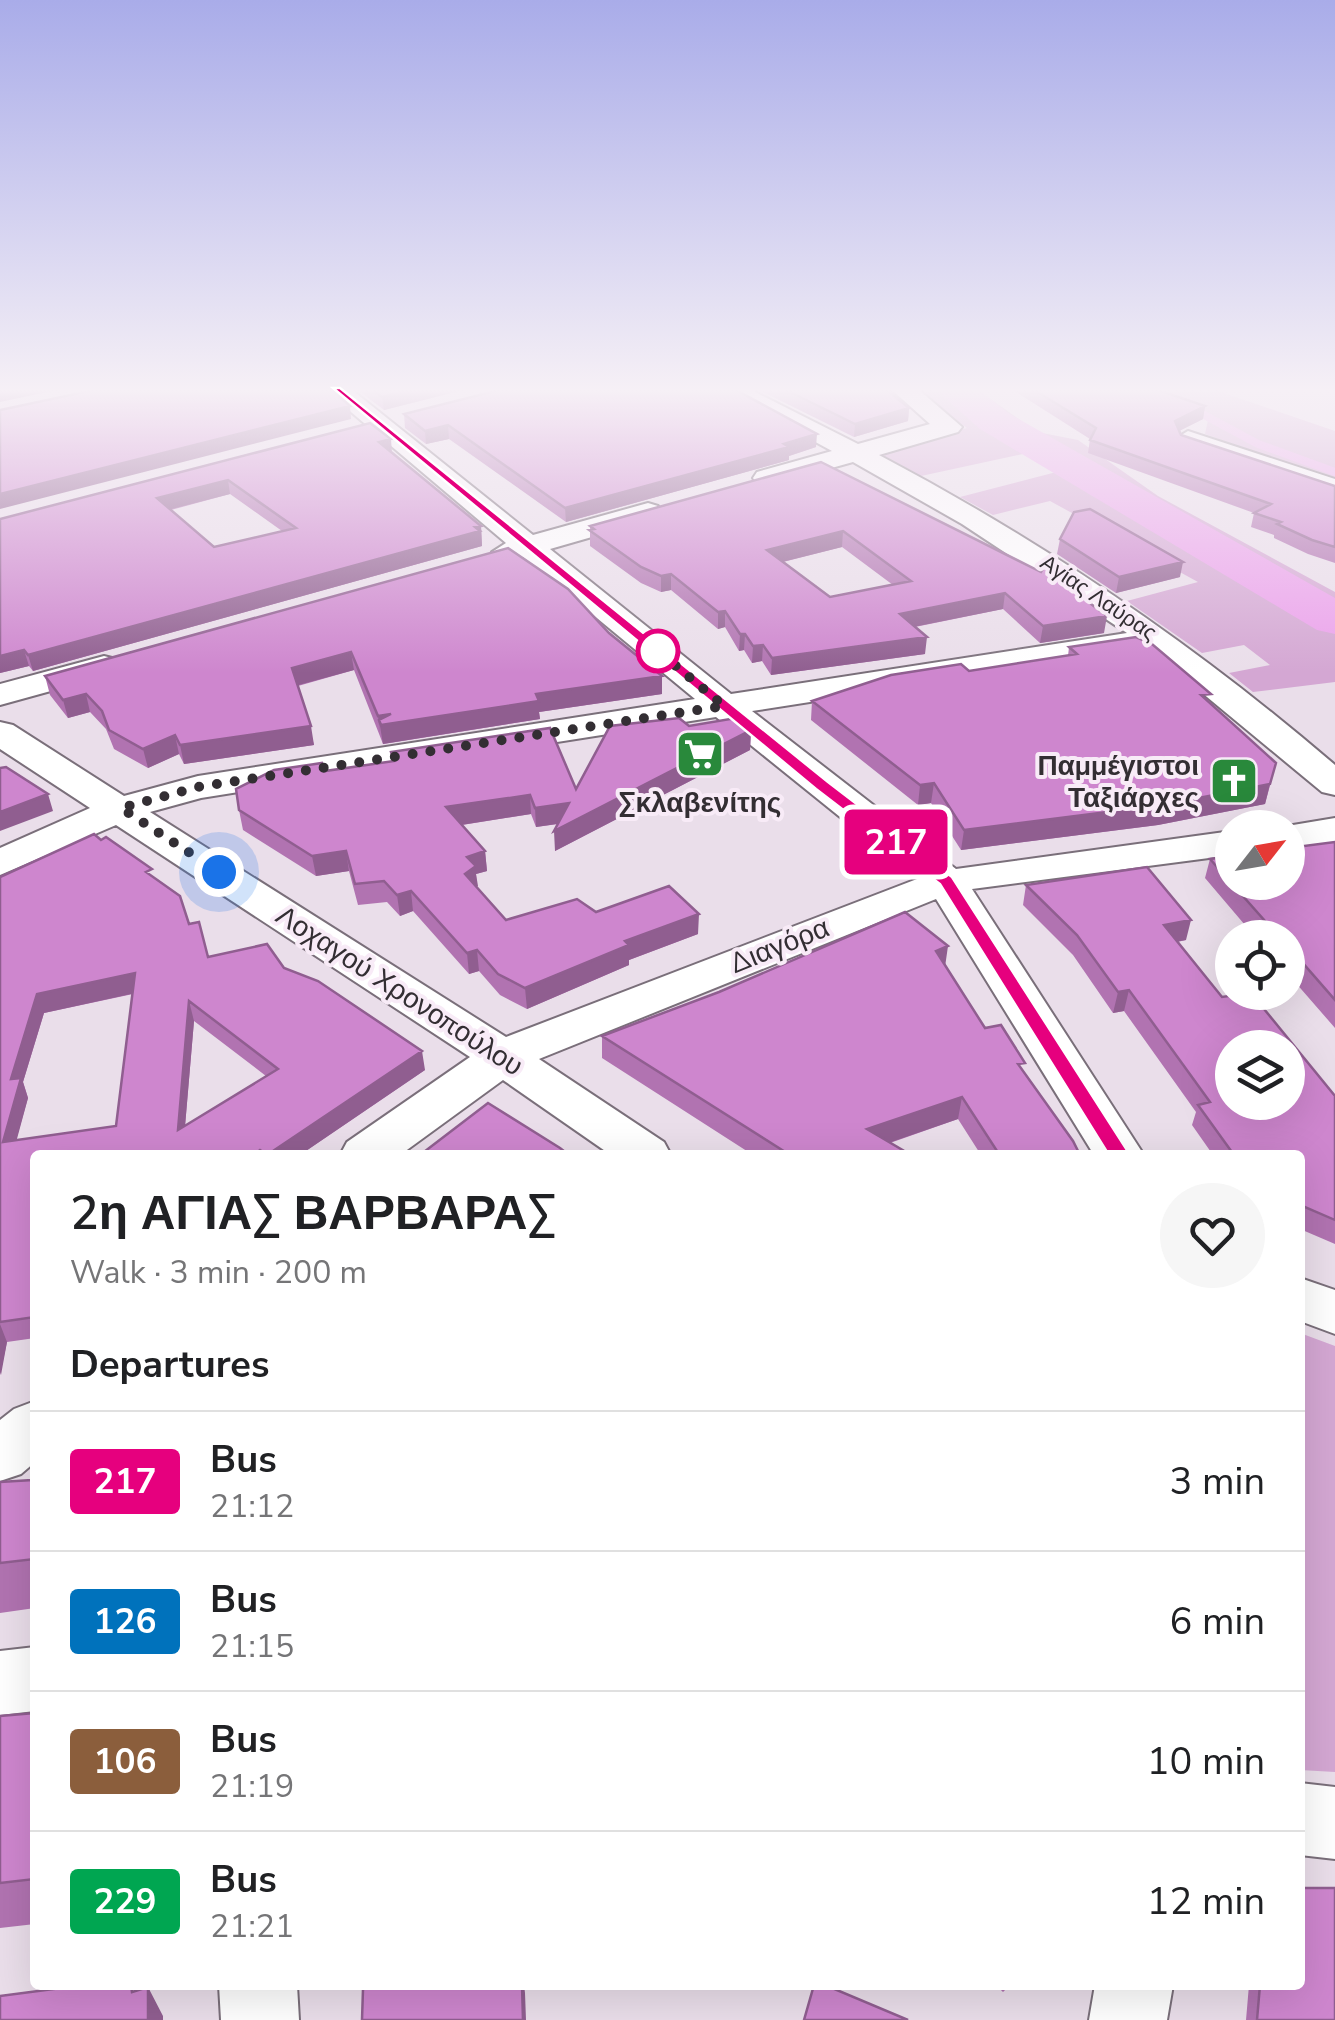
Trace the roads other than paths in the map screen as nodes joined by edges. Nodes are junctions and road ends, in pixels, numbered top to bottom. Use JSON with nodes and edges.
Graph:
{"nodes":[{"id":1,"x":455,"y":484,"type":"edge"},
{"id":2,"x":747,"y":484,"type":"edge"},
{"id":3,"x":912,"y":484,"type":"edge"},
{"id":4,"x":741,"y":486,"type":"edge"},
{"id":5,"x":684,"y":502,"type":"edge"},
{"id":6,"x":530,"y":546,"type":"junction"},
{"id":7,"x":471,"y":562,"type":"edge"},
{"id":8,"x":1158,"y":638,"type":"junction"},
{"id":9,"x":134,"y":657,"type":"edge"},
{"id":10,"x":0,"y":695,"type":"edge"},
{"id":11,"x":724,"y":706,"type":"junction"},
{"id":12,"x":0,"y":733,"type":"edge"},
{"id":13,"x":1335,"y":784,"type":"edge"},
{"id":14,"x":121,"y":808,"type":"junction"},
{"id":15,"x":1335,"y":830,"type":"edge"},
{"id":16,"x":1305,"y":834,"type":"edge"},
{"id":17,"x":1215,"y":845,"type":"edge"},
{"id":18,"x":0,"y":863,"type":"edge"},
{"id":19,"x":946,"y":881,"type":"junction"},
{"id":20,"x":503,"y":1056,"type":"junction"},
{"id":21,"x":372,"y":1150,"type":"edge"},
{"id":22,"x":639,"y":1150,"type":"edge"},
{"id":23,"x":1116,"y":1150,"type":"edge"},
{"id":24,"x":1305,"y":1301,"type":"edge"},
{"id":25,"x":1335,"y":1312,"type":"edge"},
{"id":26,"x":30,"y":1430,"type":"edge"},
{"id":27,"x":0,"y":1456,"type":"edge"},
{"id":28,"x":30,"y":1679,"type":"edge"},
{"id":29,"x":0,"y":1682,"type":"edge"},
{"id":30,"x":1305,"y":1820,"type":"edge"},
{"id":31,"x":1335,"y":1823,"type":"edge"},
{"id":32,"x":258,"y":1990,"type":"edge"},
{"id":33,"x":1133,"y":1990,"type":"edge"},
{"id":34,"x":260,"y":2020,"type":"edge"},
{"id":35,"x":1128,"y":2020,"type":"edge"}],
"edges":[{"from":1,"to":6,"type":"street"},
{"from":2,"to":4,"type":"street"},
{"from":3,"to":8,"type":"street","name":"Αγίας Λαύρας"},
{"from":5,"to":6,"type":"street"},
{"from":6,"to":7,"type":"street"},
{"from":6,"to":11,"type":"street"},
{"from":8,"to":11,"type":"street"},
{"from":8,"to":13,"type":"street","name":"Αγίας Λαύρας"},
{"from":9,"to":10,"type":"street"},
{"from":11,"to":14,"type":"street"},
{"from":11,"to":19,"type":"street"},
{"from":12,"to":14,"type":"street","name":"Λοχαγού Χρονοπούλου"},
{"from":14,"to":18,"type":"street"},
{"from":14,"to":20,"type":"street","name":"Λοχαγού Χρονοπούλου"},
{"from":15,"to":16,"type":"street"},
{"from":17,"to":19,"type":"street","name":"Διαγόρα"},
{"from":19,"to":20,"type":"street","name":"Διαγόρα"},
{"from":19,"to":23,"type":"street"},
{"from":20,"to":21,"type":"street","name":"Διαγόρα"},
{"from":20,"to":22,"type":"street","name":"Λοχαγού Χρονοπούλου"},
{"from":24,"to":25,"type":"street"},
{"from":26,"to":27,"type":"street"},
{"from":28,"to":29,"type":"street"},
{"from":30,"to":31,"type":"street"},
{"from":32,"to":34,"type":"street"},
{"from":33,"to":35,"type":"street"}]}
